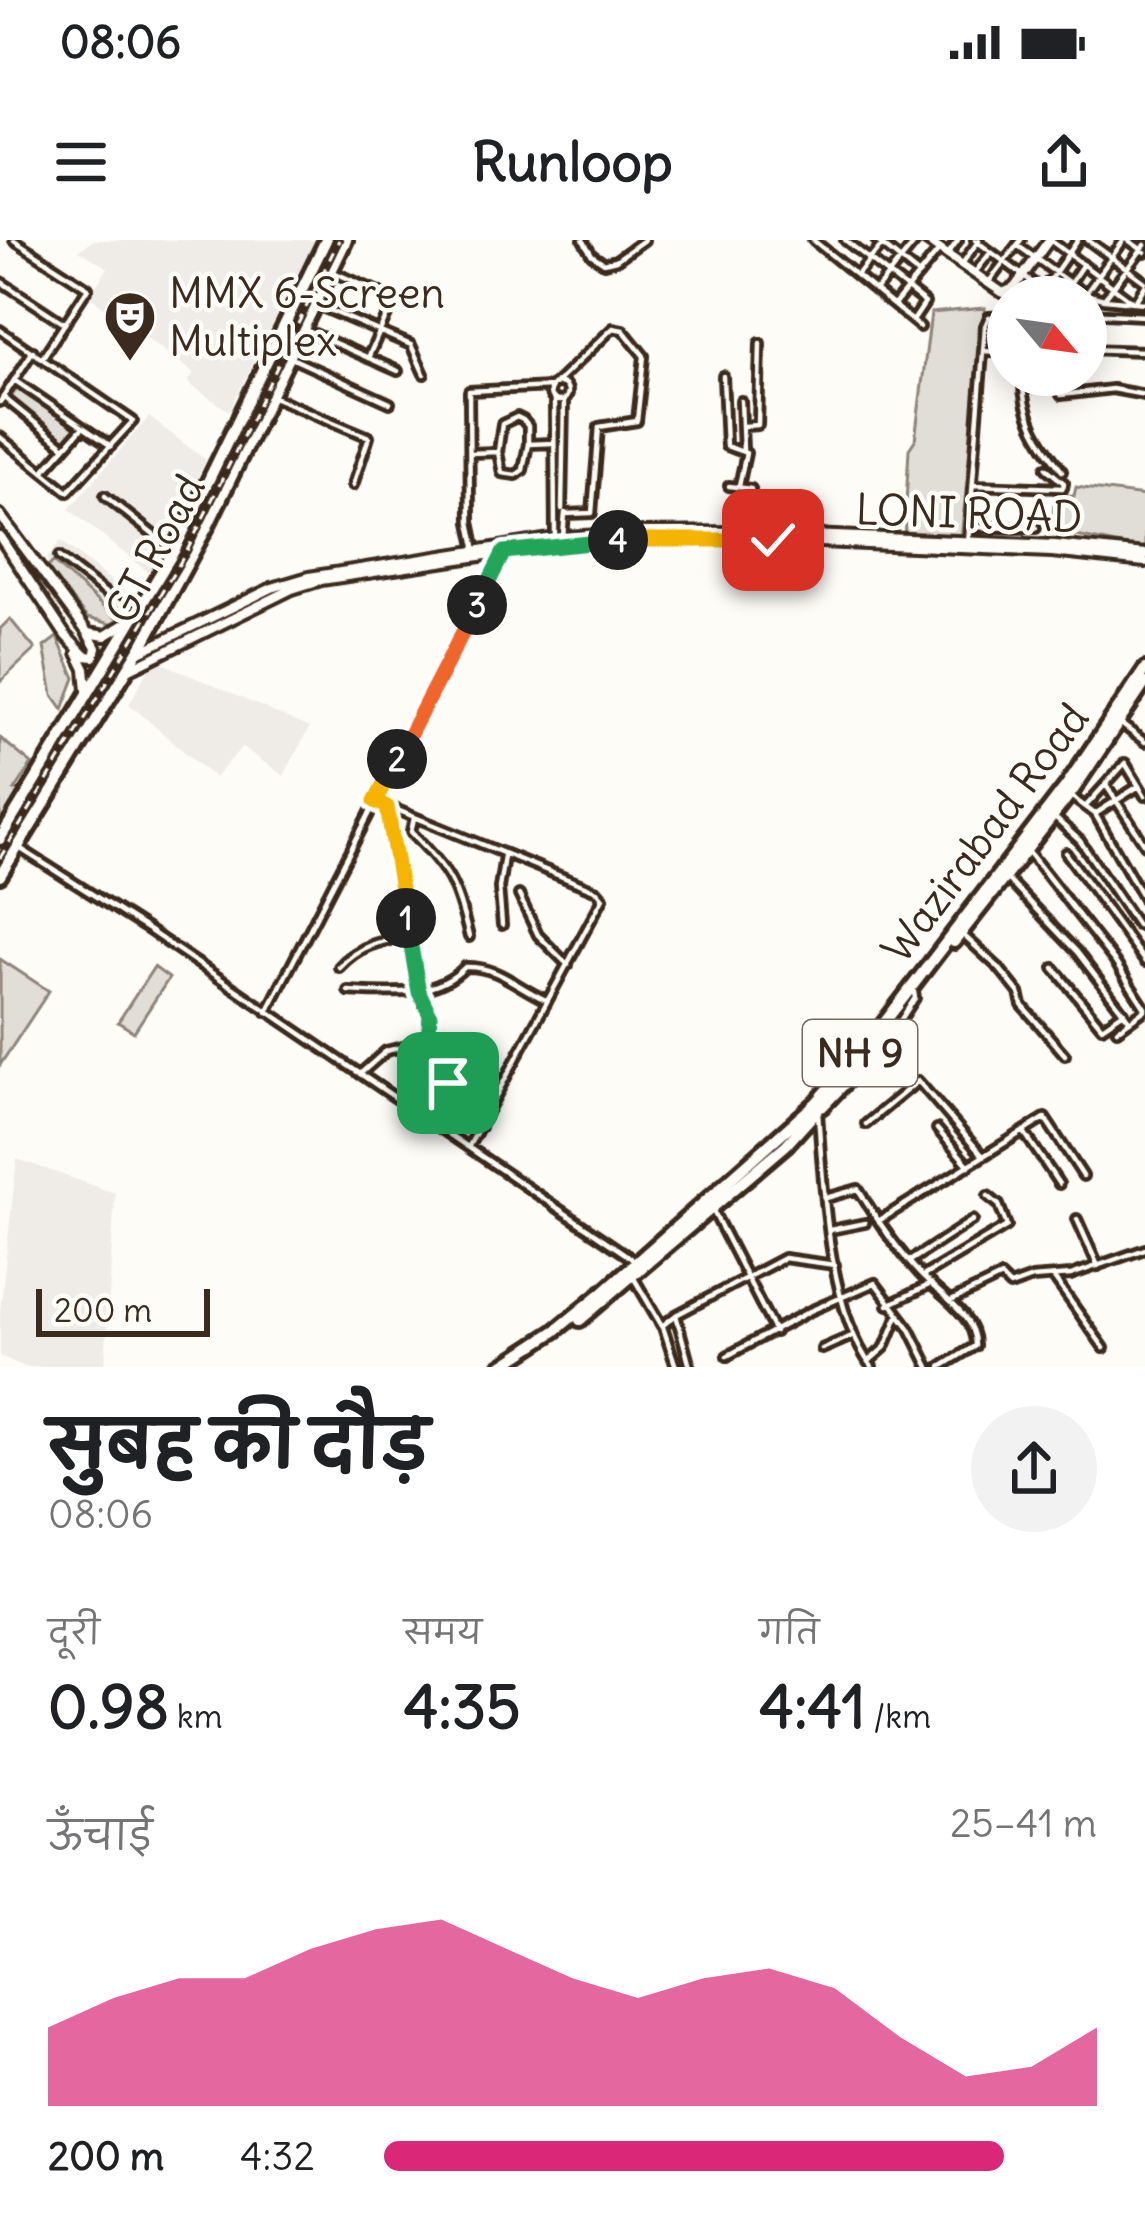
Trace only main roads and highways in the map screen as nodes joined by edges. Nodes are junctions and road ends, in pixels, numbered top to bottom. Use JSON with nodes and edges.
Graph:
{"nodes":[{"id":1,"x":326,"y":240,"type":"edge"},
{"id":2,"x":346,"y":240,"type":"edge"},
{"id":3,"x":1145,"y":669,"type":"edge"},
{"id":4,"x":1145,"y":683,"type":"edge"},
{"id":5,"x":1115,"y":720,"type":"junction"},
{"id":6,"x":1066,"y":792,"type":"junction"},
{"id":7,"x":0,"y":839,"type":"edge"},
{"id":8,"x":0,"y":876,"type":"edge"},
{"id":9,"x":815,"y":1109,"type":"junction"},
{"id":10,"x":636,"y":1269,"type":"junction"},
{"id":11,"x":500,"y":1367,"type":"edge"},
{"id":12,"x":514,"y":1367,"type":"edge"}],
"edges":[{"from":1,"to":7,"type":"highway","name":"GT Road"},
{"from":2,"to":8,"type":"highway","name":"GT Road"},
{"from":3,"to":5,"type":"highway","name":"Wazirabad Road","number":"NH 9"},
{"from":4,"to":5,"type":"highway","name":"Wazirabad Road","number":"NH 9"},
{"from":5,"to":6,"type":"highway","name":"Wazirabad Road","number":"NH 9"},
{"from":6,"to":9,"type":"highway","name":"Wazirabad Road","number":"NH 9"},
{"from":6,"to":9,"type":"highway","name":"Wazirabad Road","number":"NH 9"},
{"from":9,"to":10,"type":"highway","name":"Wazirabad Road","number":"NH 9"},
{"from":9,"to":10,"type":"highway","name":"Wazirabad Road","number":"NH 9"},
{"from":10,"to":11,"type":"highway","name":"Wazirabad Road","number":"NH 9"},
{"from":10,"to":12,"type":"highway","name":"Wazirabad Road","number":"NH 9"}]}
